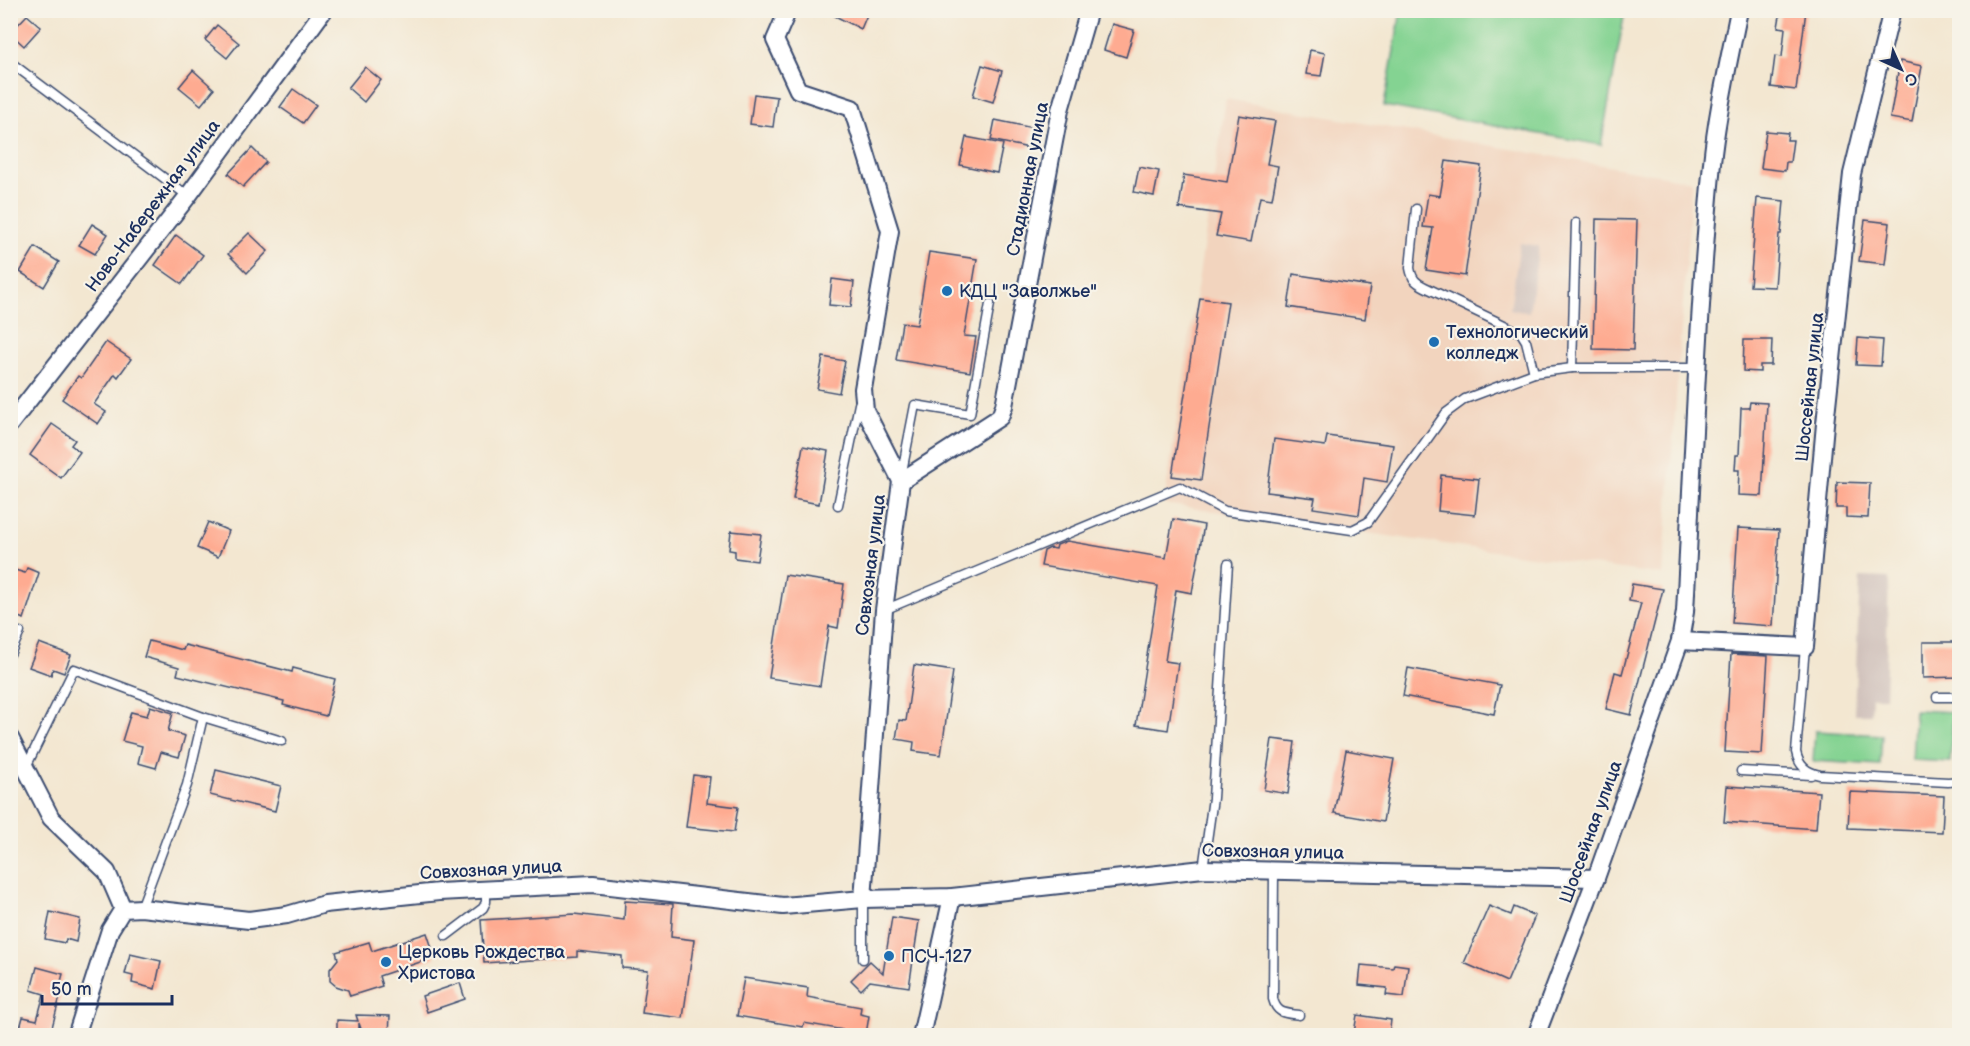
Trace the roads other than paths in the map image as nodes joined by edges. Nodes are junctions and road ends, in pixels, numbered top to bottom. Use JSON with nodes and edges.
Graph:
{"nodes":[{"id":1,"x":324,"y":10,"type":"edge"},
{"id":2,"x":788,"y":10,"type":"edge"},
{"id":3,"x":1089,"y":10,"type":"edge"},
{"id":4,"x":1739,"y":10,"type":"edge"},
{"id":5,"x":1892,"y":10,"type":"edge"},
{"id":6,"x":10,"y":62,"type":"edge"},
{"id":7,"x":188,"y":196,"type":"junction"},
{"id":8,"x":1416,"y":209,"type":"dead end"},
{"id":9,"x":1576,"y":223,"type":"dead end"},
{"id":10,"x":990,"y":304,"type":"dead end"},
{"id":11,"x":1572,"y":368,"type":"junction"},
{"id":12,"x":1698,"y":368,"type":"junction"},
{"id":13,"x":1534,"y":373,"type":"junction"},
{"id":14,"x":862,"y":389,"type":"junction"},
{"id":15,"x":10,"y":424,"type":"edge"},
{"id":16,"x":901,"y":481,"type":"junction"},
{"id":17,"x":838,"y":505,"type":"dead end"},
{"id":18,"x":1228,"y":564,"type":"dead end"},
{"id":19,"x":884,"y":610,"type":"junction"},
{"id":20,"x":20,"y":632,"type":"dead end"},
{"id":21,"x":1680,"y":641,"type":"junction"},
{"id":22,"x":1805,"y":647,"type":"junction"},
{"id":23,"x":10,"y":654,"type":"edge"},
{"id":24,"x":1937,"y":697,"type":"dead end"},
{"id":25,"x":1959,"y":697,"type":"edge"},
{"id":26,"x":203,"y":717,"type":"junction"},
{"id":27,"x":10,"y":738,"type":"edge"},
{"id":28,"x":282,"y":741,"type":"dead end"},
{"id":29,"x":26,"y":767,"type":"junction"},
{"id":30,"x":1741,"y":771,"type":"dead end"},
{"id":31,"x":1820,"y":775,"type":"junction"},
{"id":32,"x":1959,"y":781,"type":"edge"},
{"id":33,"x":1203,"y":869,"type":"junction"},
{"id":34,"x":1274,"y":871,"type":"junction"},
{"id":35,"x":1596,"y":878,"type":"junction"},
{"id":36,"x":486,"y":889,"type":"junction"},
{"id":37,"x":952,"y":897,"type":"junction"},
{"id":38,"x":862,"y":899,"type":"junction"},
{"id":39,"x":141,"y":908,"type":"junction"},
{"id":40,"x":123,"y":909,"type":"junction"},
{"id":41,"x":446,"y":936,"type":"dead end"},
{"id":42,"x":863,"y":959,"type":"dead end"},
{"id":43,"x":1299,"y":1014,"type":"dead end"},
{"id":44,"x":76,"y":1035,"type":"edge"},
{"id":45,"x":921,"y":1035,"type":"edge"},
{"id":46,"x":1536,"y":1035,"type":"edge"}],
"edges":[{"from":1,"to":7,"type":"street","name":"Ново-Набережная улица"},
{"from":2,"to":14,"type":"street","name":"Совхозная улица"},
{"from":3,"to":16,"type":"street","name":"Стадионная улица"},
{"from":4,"to":12,"type":"street","name":"Шоссейная улица"},
{"from":5,"to":22,"type":"street","name":"Шоссейная улица"},
{"from":6,"to":7,"type":"lane"},
{"from":7,"to":15,"type":"street","name":"Ново-Набережная улица"},
{"from":8,"to":13,"type":"lane"},
{"from":9,"to":11,"type":"lane"},
{"from":10,"to":16,"type":"lane"},
{"from":11,"to":12,"type":"lane"},
{"from":11,"to":13,"type":"lane"},
{"from":12,"to":21,"type":"street","name":"Шоссейная улица"},
{"from":13,"to":19,"type":"lane"},
{"from":14,"to":16,"type":"street","name":"Совхозная улица"},
{"from":14,"to":17,"type":"lane"},
{"from":16,"to":19,"type":"street","name":"Совхозная улица"},
{"from":18,"to":33,"type":"lane"},
{"from":19,"to":38,"type":"street","name":"Совхозная улица"},
{"from":20,"to":23,"type":"lane"},
{"from":21,"to":22,"type":"street"},
{"from":21,"to":35,"type":"street","name":"Шоссейная улица"},
{"from":22,"to":31,"type":"lane"},
{"from":24,"to":25,"type":"lane"},
{"from":26,"to":28,"type":"lane"},
{"from":26,"to":29,"type":"lane"},
{"from":26,"to":39,"type":"lane"},
{"from":27,"to":29,"type":"street"},
{"from":29,"to":40,"type":"street"},
{"from":30,"to":31,"type":"lane"},
{"from":31,"to":32,"type":"lane"},
{"from":33,"to":34,"type":"street","name":"Совхозная улица"},
{"from":33,"to":37,"type":"street","name":"Совхозная улица"},
{"from":34,"to":35,"type":"street","name":"Совхозная улица"},
{"from":34,"to":43,"type":"lane"},
{"from":35,"to":46,"type":"street","name":"Шоссейная улица"},
{"from":36,"to":38,"type":"street","name":"Совхозная улица"},
{"from":36,"to":39,"type":"street","name":"Совхозная улица"},
{"from":36,"to":41,"type":"lane"},
{"from":37,"to":38,"type":"street","name":"Совхозная улица"},
{"from":37,"to":45,"type":"street"},
{"from":38,"to":42,"type":"lane"},
{"from":39,"to":40,"type":"street","name":"Совхозная улица"},
{"from":40,"to":44,"type":"street"}]}
